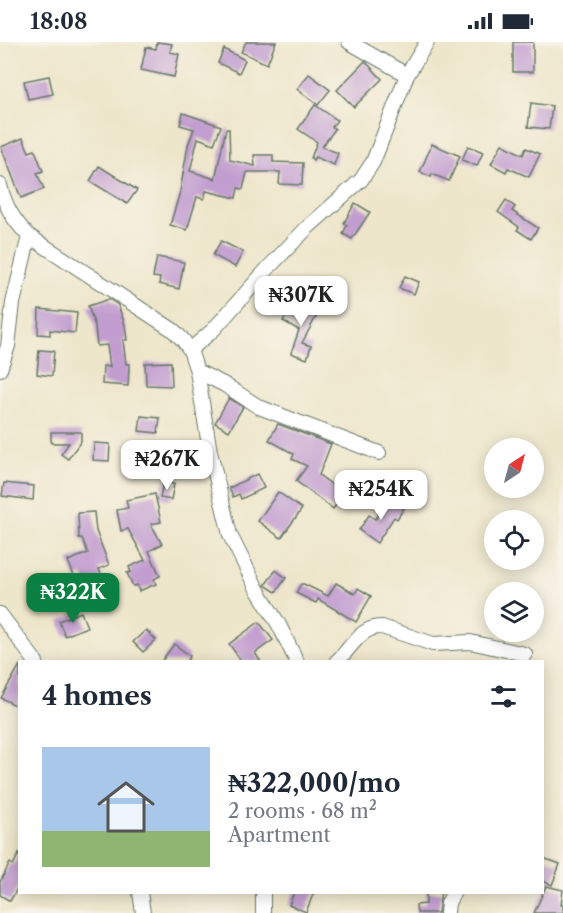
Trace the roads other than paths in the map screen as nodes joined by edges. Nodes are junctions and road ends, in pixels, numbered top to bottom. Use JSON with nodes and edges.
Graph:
{"nodes":[{"id":1,"x":349,"y":42,"type":"edge"},
{"id":2,"x":427,"y":42,"type":"edge"},
{"id":3,"x":407,"y":75,"type":"junction"},
{"id":4,"x":0,"y":185,"type":"edge"},
{"id":5,"x":30,"y":236,"type":"junction"},
{"id":6,"x":190,"y":350,"type":"junction"},
{"id":7,"x":0,"y":369,"type":"edge"},
{"id":8,"x":197,"y":371,"type":"junction"},
{"id":9,"x":380,"y":453,"type":"dead end"},
{"id":10,"x":2,"y":620,"type":"edge"},
{"id":11,"x":525,"y":654,"type":"dead end"},
{"id":12,"x":34,"y":660,"type":"edge"},
{"id":13,"x":296,"y":660,"type":"edge"},
{"id":14,"x":338,"y":660,"type":"edge"},
{"id":15,"x":140,"y":894,"type":"edge"},
{"id":16,"x":263,"y":894,"type":"edge"},
{"id":17,"x":453,"y":894,"type":"edge"},
{"id":18,"x":143,"y":913,"type":"edge"},
{"id":19,"x":263,"y":913,"type":"edge"},
{"id":20,"x":447,"y":913,"type":"edge"}],
"edges":[{"from":1,"to":3,"type":"street"},
{"from":2,"to":3,"type":"street"},
{"from":3,"to":6,"type":"street"},
{"from":4,"to":5,"type":"street"},
{"from":5,"to":6,"type":"street"},
{"from":5,"to":7,"type":"street"},
{"from":6,"to":8,"type":"street"},
{"from":8,"to":9,"type":"street"},
{"from":8,"to":13,"type":"street"},
{"from":10,"to":12,"type":"street"},
{"from":11,"to":14,"type":"street"},
{"from":15,"to":18,"type":"street"},
{"from":16,"to":19,"type":"street"},
{"from":17,"to":20,"type":"street"}]}
